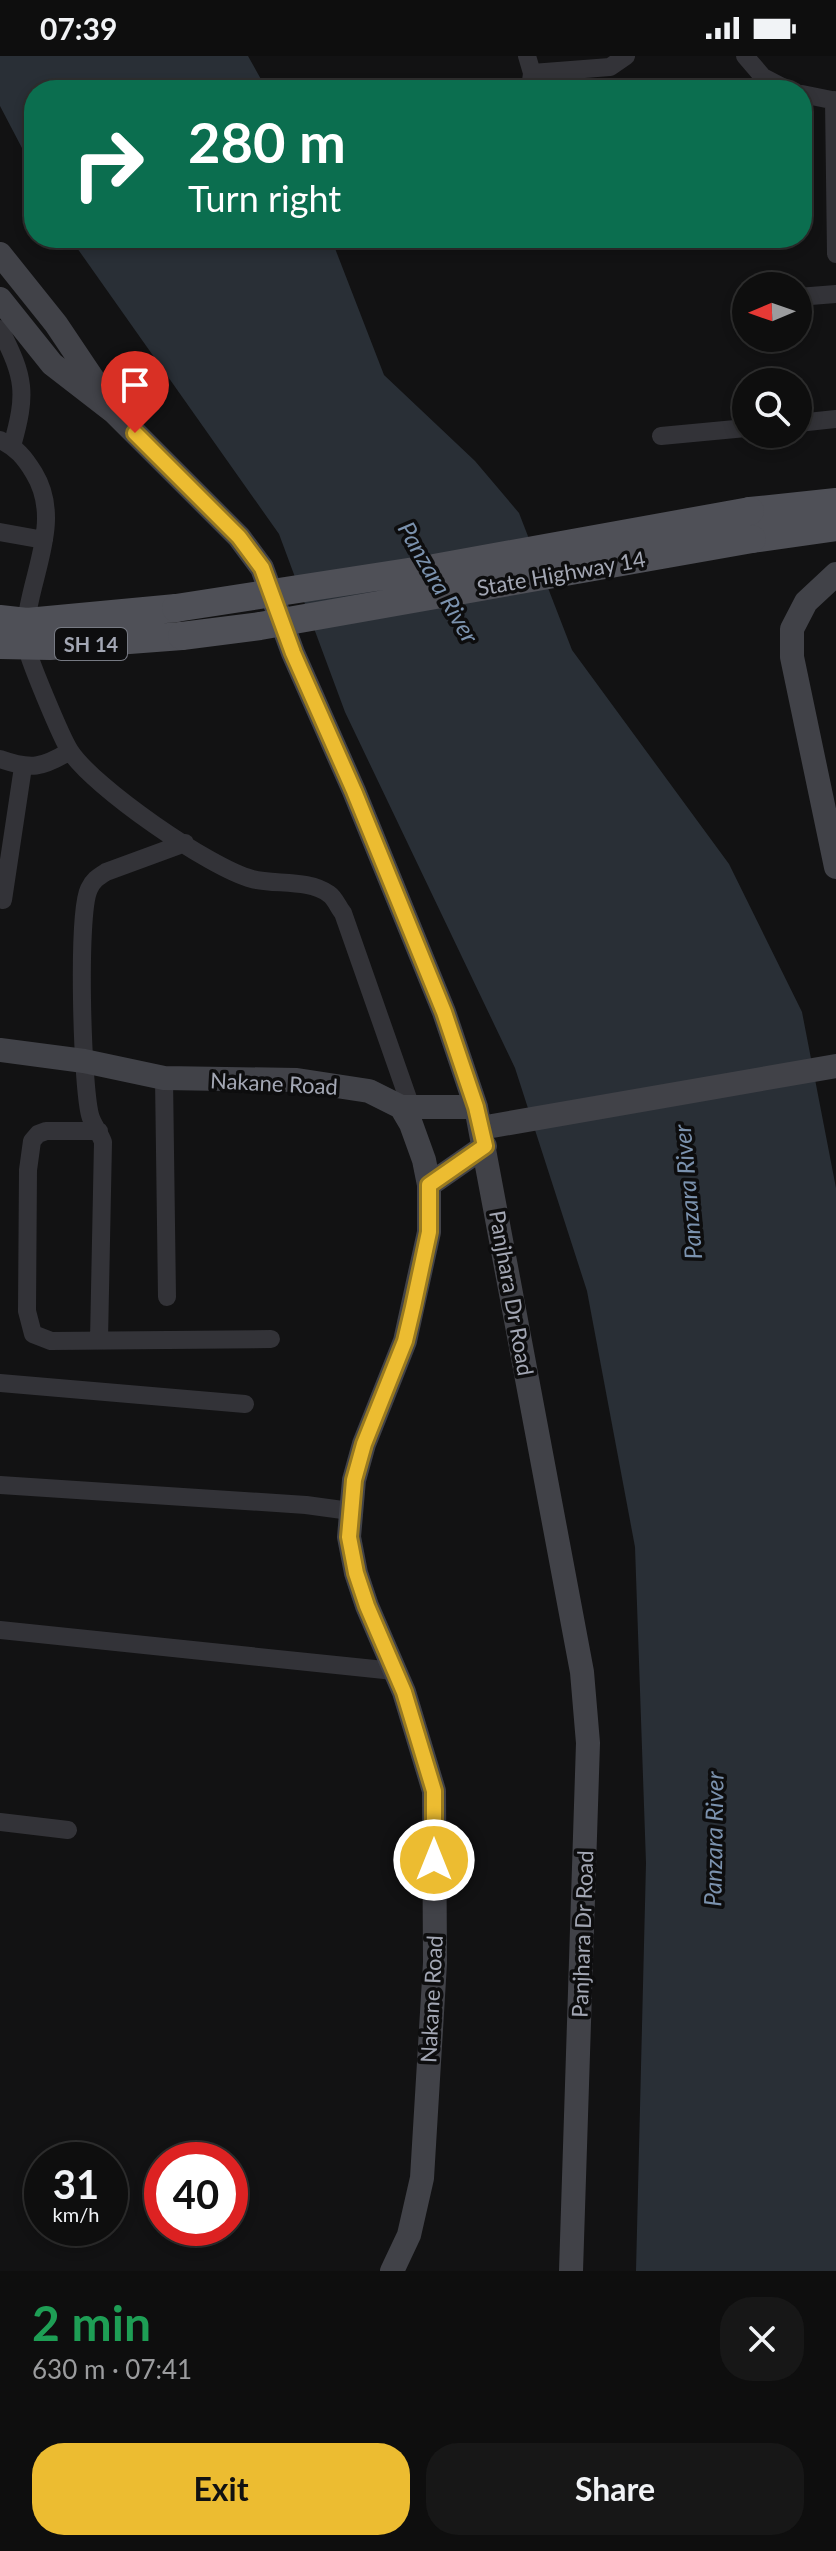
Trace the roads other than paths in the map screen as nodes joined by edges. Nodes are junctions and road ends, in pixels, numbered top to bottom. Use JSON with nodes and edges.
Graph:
{"nodes":[{"id":1,"x":626,"y":56,"type":"edge"},
{"id":2,"x":745,"y":56,"type":"edge"},
{"id":3,"x":538,"y":69,"type":"edge"},
{"id":4,"x":761,"y":80,"type":"edge"},
{"id":5,"x":812,"y":96,"type":"edge"},
{"id":6,"x":835,"y":100,"type":"edge"},
{"id":7,"x":836,"y":254,"type":"edge"},
{"id":8,"x":1,"y":257,"type":"edge"},
{"id":9,"x":836,"y":294,"type":"edge"},
{"id":10,"x":812,"y":296,"type":"edge"},
{"id":11,"x":0,"y":299,"type":"edge"},
{"id":12,"x":0,"y":329,"type":"edge"},
{"id":13,"x":114,"y":412,"type":"junction"},
{"id":14,"x":836,"y":419,"type":"edge"},
{"id":15,"x":812,"y":422,"type":"edge"},
{"id":16,"x":732,"y":429,"type":"edge"},
{"id":17,"x":661,"y":436,"type":"dead end"},
{"id":18,"x":6,"y":443,"type":"edge"},
{"id":19,"x":836,"y":502,"type":"edge"},
{"id":20,"x":751,"y":525,"type":"junction"},
{"id":21,"x":836,"y":527,"type":"edge"},
{"id":22,"x":0,"y":532,"type":"edge"},
{"id":23,"x":44,"y":540,"type":"junction"},
{"id":24,"x":836,"y":574,"type":"edge"},
{"id":25,"x":13,"y":633,"type":"edge"},
{"id":26,"x":70,"y":751,"type":"junction"},
{"id":27,"x":0,"y":759,"type":"edge"},
{"id":28,"x":23,"y":767,"type":"junction"},
{"id":29,"x":185,"y":843,"type":"junction"},
{"id":30,"x":836,"y":867,"type":"edge"},
{"id":31,"x":3,"y":900,"type":"dead end"},
{"id":32,"x":0,"y":1050,"type":"edge"},
{"id":33,"x":84,"y":1061,"type":"junction"},
{"id":34,"x":834,"y":1066,"type":"edge"},
{"id":35,"x":164,"y":1078,"type":"junction"},
{"id":36,"x":406,"y":1107,"type":"junction"},
{"id":37,"x":480,"y":1127,"type":"junction"},
{"id":38,"x":99,"y":1131,"type":"junction"},
{"id":39,"x":429,"y":1185,"type":"junction"},
{"id":40,"x":167,"y":1297,"type":"dead end"},
{"id":41,"x":271,"y":1339,"type":"dead end"},
{"id":42,"x":99,"y":1340,"type":"junction"},
{"id":43,"x":0,"y":1383,"type":"edge"},
{"id":44,"x":245,"y":1404,"type":"dead end"},
{"id":45,"x":0,"y":1485,"type":"edge"},
{"id":46,"x":350,"y":1511,"type":"junction"},
{"id":47,"x":0,"y":1630,"type":"edge"},
{"id":48,"x":394,"y":1671,"type":"junction"},
{"id":49,"x":0,"y":1822,"type":"edge"},
{"id":50,"x":68,"y":1830,"type":"dead end"},
{"id":51,"x":392,"y":2271,"type":"edge"},
{"id":52,"x":571,"y":2271,"type":"edge"}],
"edges":[{"from":1,"to":3,"type":"street"},
{"from":2,"to":4,"type":"street"},
{"from":5,"to":6,"type":"street"},
{"from":6,"to":7,"type":"street"},
{"from":8,"to":13,"type":"street","name":"Panjhara Dr Road"},
{"from":9,"to":10,"type":"street"},
{"from":11,"to":13,"type":"street","name":"Panjhara Dr Road"},
{"from":12,"to":18,"type":"street"},
{"from":13,"to":37,"type":"street","name":"Panjhara Dr Road"},
{"from":14,"to":15,"type":"street"},
{"from":16,"to":17,"type":"street"},
{"from":18,"to":23,"type":"street"},
{"from":19,"to":20,"type":"main road","name":"State Highway 14","number":"SH 14"},
{"from":20,"to":21,"type":"main road","name":"State Highway 14","number":"SH 14"},
{"from":20,"to":25,"type":"main road","name":"State Highway 14","number":"SH 14","bridge":true},
{"from":20,"to":25,"type":"main road","name":"State Highway 14","number":"SH 14","bridge":true},
{"from":22,"to":23,"type":"street"},
{"from":23,"to":25,"type":"street"},
{"from":24,"to":30,"type":"street"},
{"from":25,"to":26,"type":"street"},
{"from":26,"to":28,"type":"street"},
{"from":26,"to":29,"type":"street"},
{"from":27,"to":28,"type":"street"},
{"from":28,"to":31,"type":"street"},
{"from":29,"to":33,"type":"street"},
{"from":29,"to":36,"type":"street"},
{"from":32,"to":33,"type":"street","name":"Nakane Road"},
{"from":33,"to":35,"type":"street","name":"Nakane Road"},
{"from":33,"to":38,"type":"street"},
{"from":34,"to":37,"type":"street"},
{"from":35,"to":36,"type":"street","name":"Nakane Road"},
{"from":35,"to":40,"type":"street"},
{"from":36,"to":37,"type":"street"},
{"from":36,"to":39,"type":"street","name":"Nakane Road"},
{"from":37,"to":39,"type":"street"},
{"from":37,"to":52,"type":"street","name":"Panjhara Dr Road"},
{"from":38,"to":42,"type":"street"},
{"from":38,"to":42,"type":"street"},
{"from":39,"to":46,"type":"street","name":"Nakane Road"},
{"from":41,"to":42,"type":"street"},
{"from":43,"to":44,"type":"street"},
{"from":45,"to":46,"type":"street"},
{"from":46,"to":48,"type":"street","name":"Nakane Road"},
{"from":47,"to":48,"type":"street"},
{"from":48,"to":51,"type":"street","name":"Nakane Road"},
{"from":49,"to":50,"type":"street"}]}
